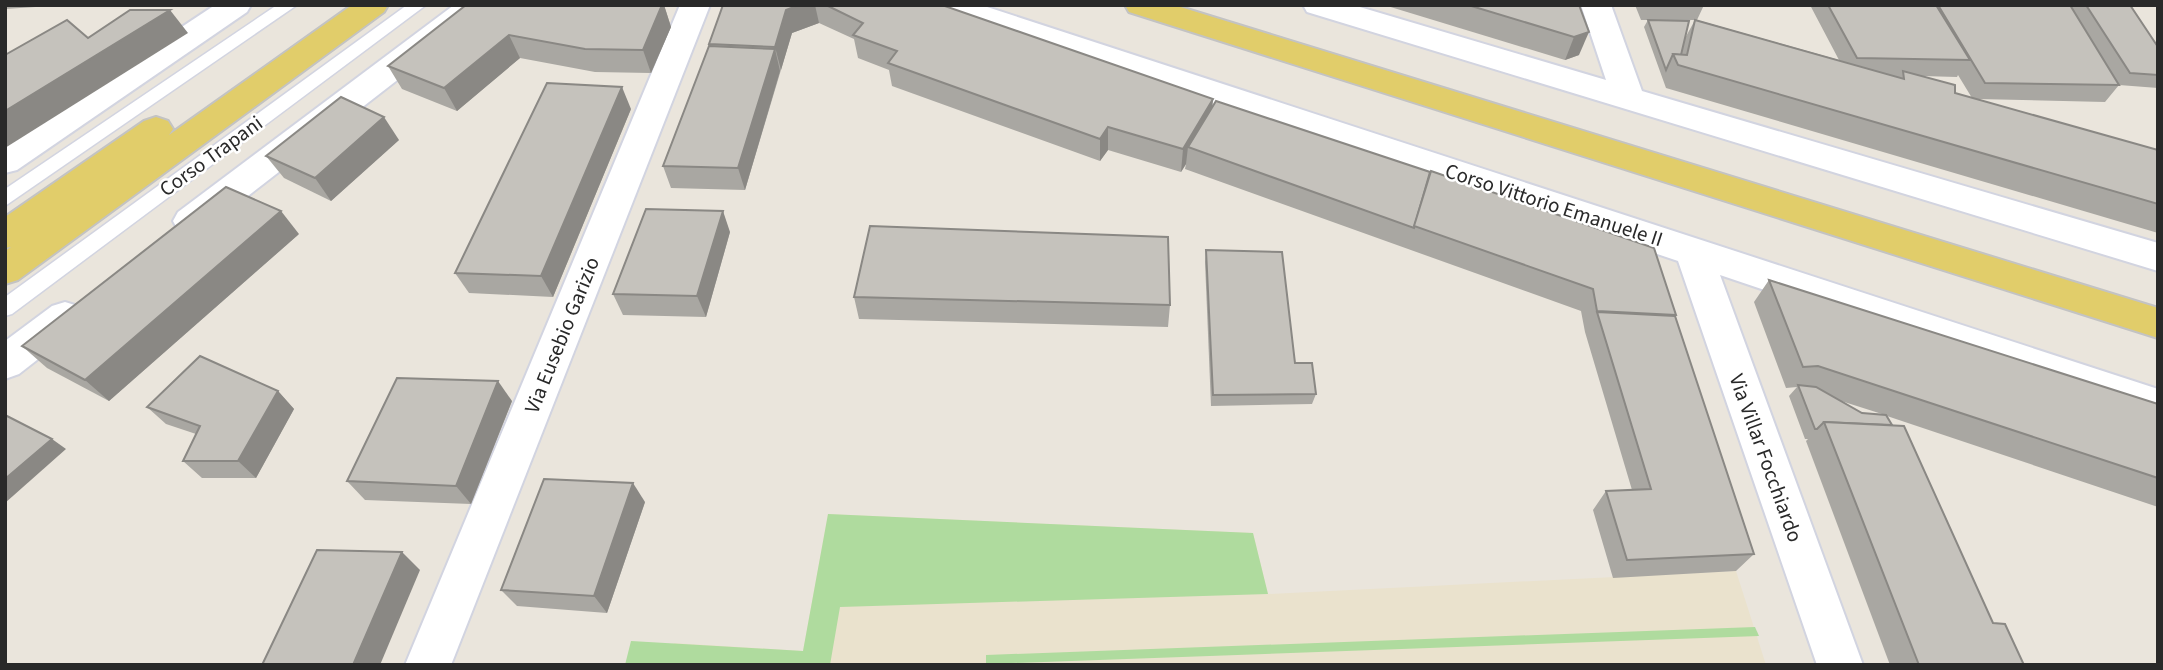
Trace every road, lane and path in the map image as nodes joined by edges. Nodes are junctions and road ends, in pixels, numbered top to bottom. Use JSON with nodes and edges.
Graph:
{"nodes":[{"id":1,"x":236,"y":5,"type":"edge"},
{"id":2,"x":289,"y":5,"type":"edge"},
{"id":3,"x":333,"y":5,"type":"edge"},
{"id":4,"x":373,"y":5,"type":"edge"},
{"id":5,"x":418,"y":5,"type":"edge"},
{"id":6,"x":474,"y":5,"type":"edge"},
{"id":7,"x":695,"y":5,"type":"edge"},
{"id":8,"x":949,"y":5,"type":"edge"},
{"id":9,"x":1140,"y":5,"type":"edge"},
{"id":10,"x":1318,"y":5,"type":"edge"},
{"id":11,"x":1596,"y":5,"type":"edge"},
{"id":12,"x":1628,"y":98,"type":"junction"},
{"id":13,"x":5,"y":161,"type":"edge"},
{"id":14,"x":5,"y":199,"type":"edge"},
{"id":15,"x":5,"y":235,"type":"edge"},
{"id":16,"x":169,"y":238,"type":"edge"},
{"id":17,"x":1693,"y":252,"type":"junction"},
{"id":18,"x":2158,"y":257,"type":"edge"},
{"id":19,"x":5,"y":270,"type":"edge"},
{"id":20,"x":93,"y":296,"type":"edge"},
{"id":21,"x":5,"y":308,"type":"edge"},
{"id":22,"x":2158,"y":323,"type":"edge"},
{"id":23,"x":5,"y":363,"type":"edge"},
{"id":24,"x":2158,"y":406,"type":"edge"},
{"id":25,"x":428,"y":665,"type":"edge"},
{"id":26,"x":1840,"y":665,"type":"edge"}],
"edges":[{"from":1,"to":13,"type":"street"},
{"from":2,"to":14,"type":"lane"},
{"from":3,"to":15,"type":"main road"},
{"from":4,"to":19,"type":"main road","name":"Corso Trapani"},
{"from":5,"to":21,"type":"lane","name":"Corso Trapani"},
{"from":6,"to":16,"type":"street","name":"Corso Trapani"},
{"from":7,"to":25,"type":"street","name":"Via Eusebio Garizio"},
{"from":8,"to":17,"type":"street","name":"Corso Vittorio Emanuele II"},
{"from":9,"to":22,"type":"main road"},
{"from":10,"to":12,"type":"street"},
{"from":11,"to":12,"type":"street"},
{"from":12,"to":18,"type":"street"},
{"from":17,"to":24,"type":"street","name":"Corso Vittorio Emanuele II"},
{"from":17,"to":26,"type":"street","name":"Via Villar Focchiardo"},
{"from":20,"to":23,"type":"street"}]}
